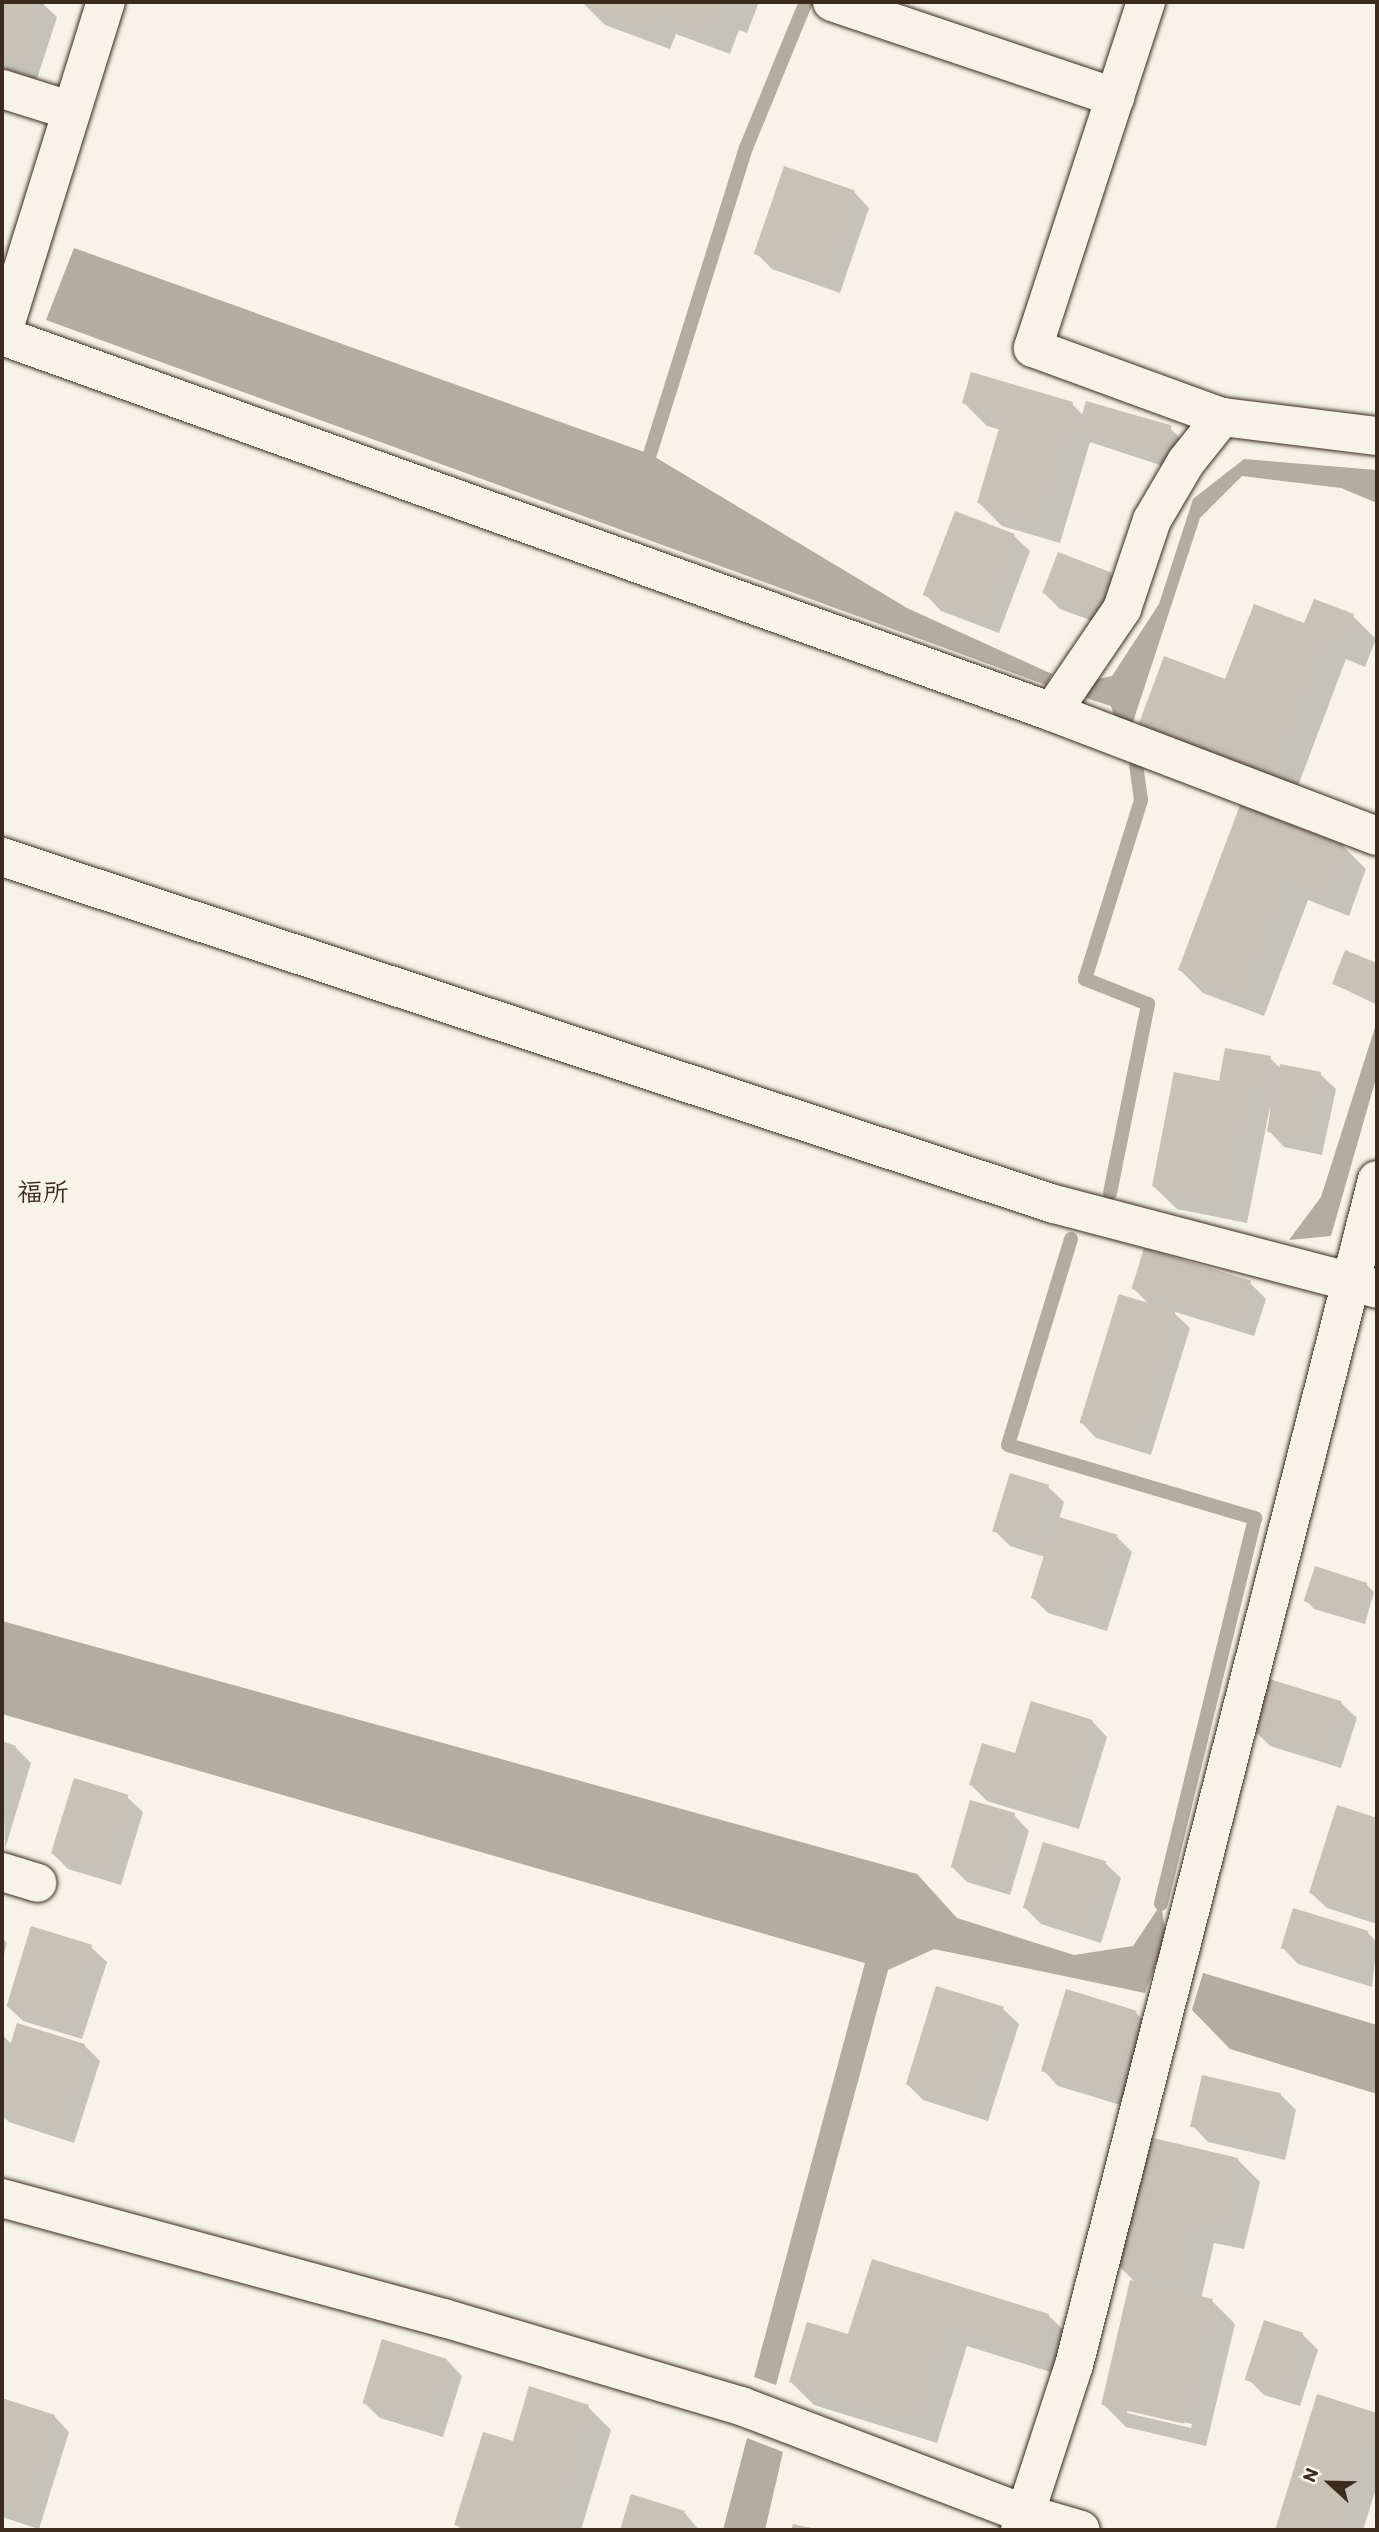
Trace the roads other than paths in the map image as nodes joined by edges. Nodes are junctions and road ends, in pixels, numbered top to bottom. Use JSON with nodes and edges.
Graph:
{"nodes":[{"id":1,"x":106,"y":2,"type":"edge"},
{"id":2,"x":832,"y":2,"type":"edge"},
{"id":3,"x":1146,"y":2,"type":"edge"},
{"id":4,"x":2,"y":89,"type":"edge"},
{"id":5,"x":1115,"y":97,"type":"junction"},
{"id":6,"x":72,"y":111,"type":"junction"},
{"id":7,"x":2,"y":336,"type":"edge"},
{"id":8,"x":1222,"y":416,"type":"junction"},
{"id":9,"x":1377,"y":436,"type":"edge"},
{"id":10,"x":1052,"y":712,"type":"junction"},
{"id":11,"x":1377,"y":836,"type":"edge"},
{"id":12,"x":2,"y":857,"type":"edge"},
{"id":13,"x":1377,"y":1180,"type":"edge"},
{"id":14,"x":1364,"y":1285,"type":"edge"},
{"id":15,"x":2,"y":2199,"type":"edge"},
{"id":16,"x":1021,"y":2522,"type":"edge"},
{"id":17,"x":1080,"y":2530,"type":"edge"}],
"edges":[{"from":1,"to":6,"type":"street"},
{"from":2,"to":5,"type":"street"},
{"from":3,"to":5,"type":"street"},
{"from":4,"to":6,"type":"street"},
{"from":5,"to":8,"type":"street"},
{"from":6,"to":7,"type":"street"},
{"from":7,"to":10,"type":"street"},
{"from":8,"to":9,"type":"street"},
{"from":8,"to":10,"type":"street"},
{"from":10,"to":11,"type":"street"},
{"from":12,"to":14,"type":"street"},
{"from":13,"to":14,"type":"street"},
{"from":14,"to":16,"type":"street"},
{"from":15,"to":16,"type":"street"},
{"from":16,"to":17,"type":"street"}]}
